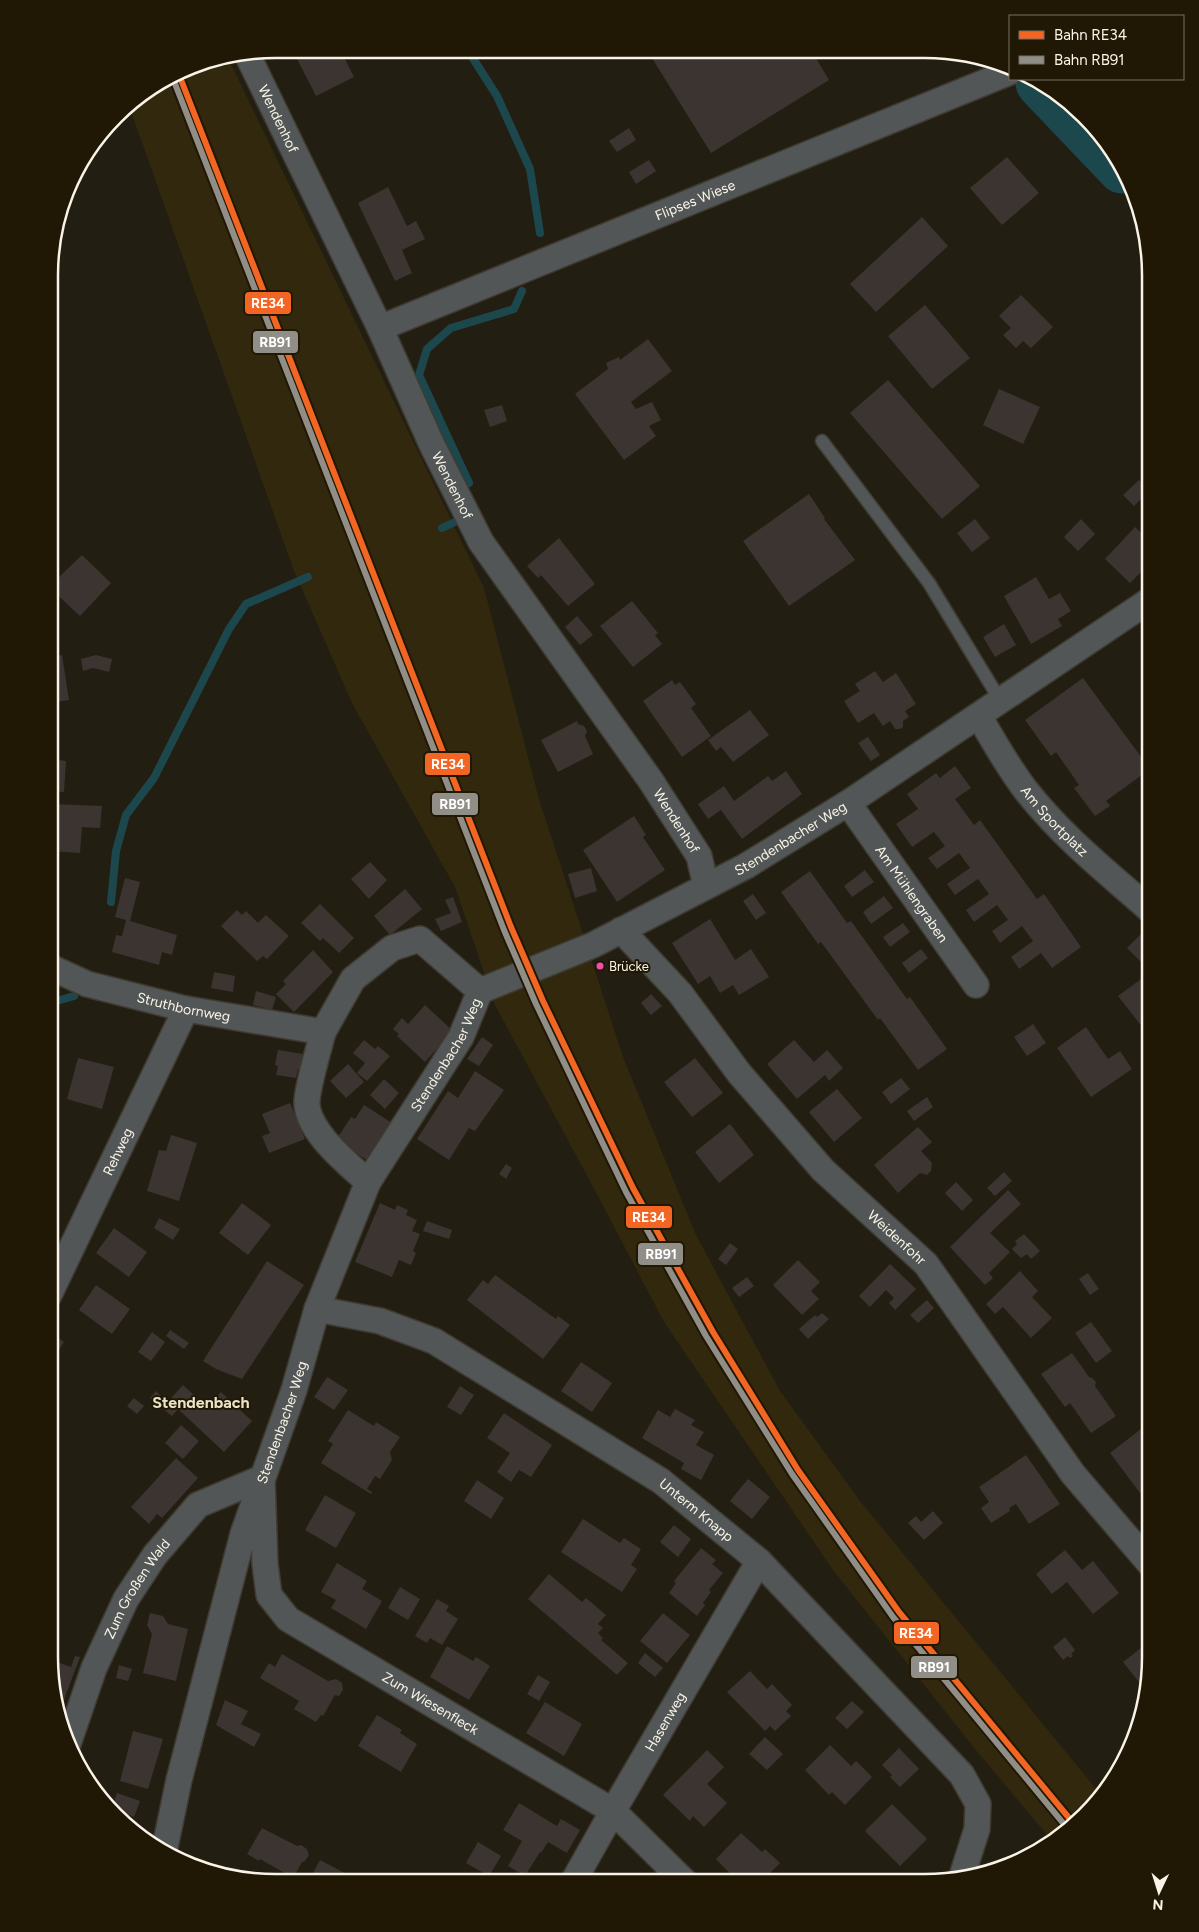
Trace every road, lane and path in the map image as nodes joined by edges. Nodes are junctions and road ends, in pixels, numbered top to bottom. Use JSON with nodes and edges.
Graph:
{"nodes":[{"id":1,"x":249,"y":59,"type":"edge"},
{"id":2,"x":1001,"y":76,"type":"edge"},
{"id":3,"x":380,"y":328,"type":"junction"},
{"id":4,"x":822,"y":441,"type":"dead end"},
{"id":5,"x":1142,"y":605,"type":"edge"},
{"id":6,"x":1000,"y":700,"type":"junction"},
{"id":7,"x":979,"y":716,"type":"junction"},
{"id":8,"x":848,"y":803,"type":"junction"},
{"id":9,"x":706,"y":886,"type":"junction"},
{"id":10,"x":1142,"y":903,"type":"edge"},
{"id":11,"x":621,"y":930,"type":"junction"},
{"id":12,"x":58,"y":971,"type":"edge"},
{"id":13,"x":976,"y":985,"type":"dead end"},
{"id":14,"x":480,"y":991,"type":"junction"},
{"id":15,"x":186,"y":1009,"type":"junction"},
{"id":16,"x":323,"y":1032,"type":"junction"},
{"id":17,"x":368,"y":1182,"type":"junction"},
{"id":18,"x":58,"y":1276,"type":"edge"},
{"id":19,"x":317,"y":1309,"type":"junction"},
{"id":20,"x":262,"y":1478,"type":"junction"},
{"id":21,"x":1142,"y":1555,"type":"edge"},
{"id":22,"x":760,"y":1562,"type":"junction"},
{"id":23,"x":72,"y":1735,"type":"edge"},
{"id":24,"x":613,"y":1811,"type":"junction"},
{"id":25,"x":166,"y":1845,"type":"edge"},
{"id":26,"x":964,"y":1871,"type":"edge"},
{"id":27,"x":578,"y":1874,"type":"edge"},
{"id":28,"x":677,"y":1874,"type":"edge"}],
"edges":[{"from":1,"to":3,"type":"street","name":"Wendenhof"},
{"from":2,"to":3,"type":"street","name":"Flipses Wiese"},
{"from":3,"to":9,"type":"street","name":"Wendenhof"},
{"from":4,"to":6,"type":"lane"},
{"from":5,"to":6,"type":"street","name":"Stendenbacher Weg"},
{"from":6,"to":7,"type":"street","name":"Stendenbacher Weg"},
{"from":7,"to":8,"type":"street","name":"Stendenbacher Weg"},
{"from":7,"to":10,"type":"street","name":"Am Sportplatz"},
{"from":8,"to":9,"type":"street","name":"Stendenbacher Weg"},
{"from":8,"to":13,"type":"street","name":"Am Mühlengraben"},
{"from":9,"to":11,"type":"street","name":"Stendenbacher Weg"},
{"from":11,"to":14,"type":"street","name":"Stendenbacher Weg"},
{"from":11,"to":21,"type":"street","name":"Weidenfohr"},
{"from":12,"to":15,"type":"street","name":"Struthbornweg"},
{"from":14,"to":16,"type":"street"},
{"from":14,"to":17,"type":"street","name":"Stendenbacher Weg"},
{"from":15,"to":16,"type":"street","name":"Struthbornweg"},
{"from":15,"to":18,"type":"street","name":"Rehweg"},
{"from":16,"to":17,"type":"street"},
{"from":17,"to":19,"type":"street","name":"Stendenbacher Weg"},
{"from":19,"to":20,"type":"street","name":"Stendenbacher Weg"},
{"from":19,"to":22,"type":"street","name":"Unterm Knapp"},
{"from":20,"to":23,"type":"street","name":"Zum Großen Wald"},
{"from":20,"to":24,"type":"street","name":"Zum Wiesenfleck"},
{"from":20,"to":25,"type":"street","name":"Stendenbacher Weg"},
{"from":22,"to":24,"type":"street","name":"Hasenweg"},
{"from":22,"to":26,"type":"street","name":"Unterm Knapp"},
{"from":24,"to":27,"type":"street","name":"Hasenweg"},
{"from":24,"to":28,"type":"street","name":"Zum Wiesenfleck"}]}
